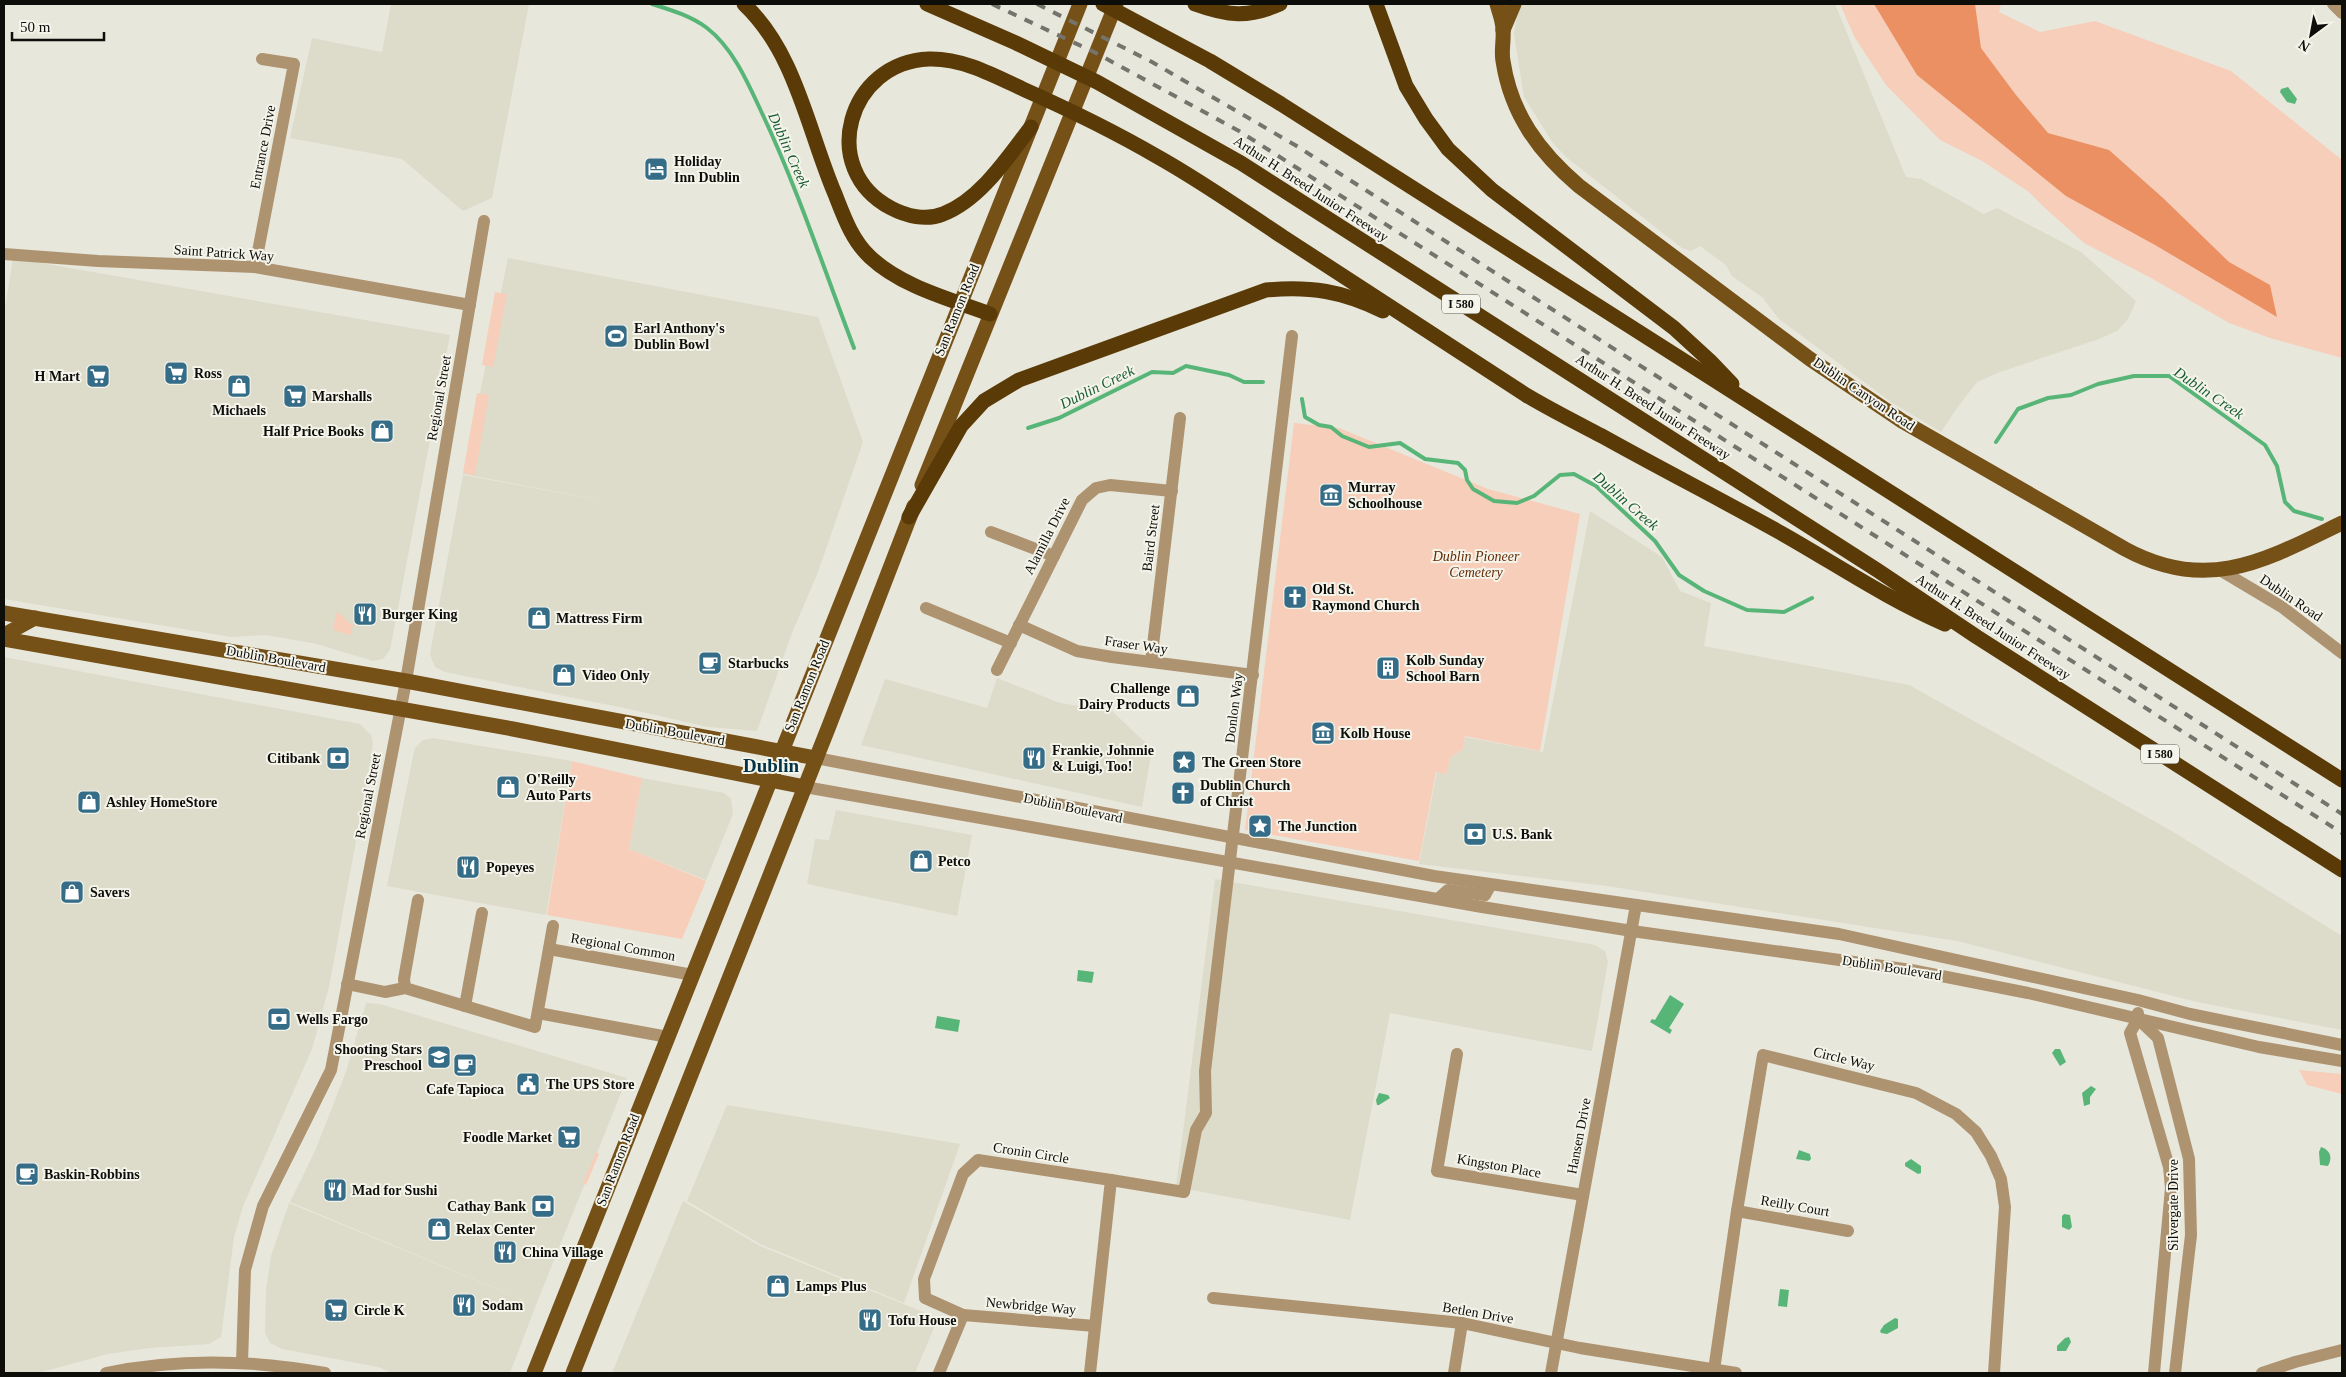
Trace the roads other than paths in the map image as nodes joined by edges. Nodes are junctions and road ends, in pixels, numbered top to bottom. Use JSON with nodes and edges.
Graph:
{"nodes":[{"id":1,"x":744,"y":4,"type":"edge"},
{"id":2,"x":927,"y":4,"type":"edge"},
{"id":3,"x":1080,"y":4,"type":"edge"},
{"id":4,"x":1103,"y":4,"type":"edge"},
{"id":5,"x":1116,"y":4,"type":"edge"},
{"id":6,"x":1195,"y":4,"type":"edge"},
{"id":7,"x":1280,"y":4,"type":"edge"},
{"id":8,"x":1376,"y":4,"type":"edge"},
{"id":9,"x":1498,"y":4,"type":"edge"},
{"id":10,"x":1514,"y":4,"type":"edge"},
{"id":11,"x":2333,"y":4,"type":"edge"},
{"id":12,"x":2342,"y":13,"type":"edge"},
{"id":13,"x":1504,"y":30,"type":"junction"},
{"id":14,"x":262,"y":58,"type":"dead end"},
{"id":15,"x":1031,"y":127,"type":"junction"},
{"id":16,"x":484,"y":221,"type":"dead end"},
{"id":17,"x":4,"y":254,"type":"edge"},
{"id":18,"x":255,"y":267,"type":"junction"},
{"id":19,"x":960,"y":303,"type":"junction"},
{"id":20,"x":470,"y":305,"type":"junction"},
{"id":21,"x":990,"y":314,"type":"junction"},
{"id":22,"x":1426,"y":330,"type":"junction"},
{"id":23,"x":1292,"y":336,"type":"dead end"},
{"id":24,"x":1745,"y":399,"type":"junction"},
{"id":25,"x":1180,"y":418,"type":"dead end"},
{"id":26,"x":1172,"y":491,"type":"junction"},
{"id":27,"x":910,"y":517,"type":"junction"},
{"id":28,"x":2342,"y":523,"type":"edge"},
{"id":29,"x":992,"y":532,"type":"dead end"},
{"id":30,"x":1054,"y":556,"type":"junction"},
{"id":31,"x":2220,"y":570,"type":"junction"},
{"id":32,"x":926,"y":608,"type":"dead end"},
{"id":33,"x":4,"y":612,"type":"edge"},
{"id":34,"x":35,"y":618,"type":"junction"},
{"id":35,"x":1019,"y":625,"type":"junction"},
{"id":36,"x":4,"y":635,"type":"edge"},
{"id":37,"x":1976,"y":637,"type":"junction"},
{"id":38,"x":4,"y":639,"type":"edge"},
{"id":39,"x":1010,"y":643,"type":"junction"},
{"id":40,"x":2342,"y":653,"type":"edge"},
{"id":41,"x":1151,"y":662,"type":"junction"},
{"id":42,"x":997,"y":670,"type":"dead end"},
{"id":43,"x":1253,"y":675,"type":"junction"},
{"id":44,"x":406,"y":681,"type":"junction"},
{"id":45,"x":400,"y":709,"type":"junction"},
{"id":46,"x":781,"y":751,"type":"junction"},
{"id":47,"x":816,"y":758,"type":"junction"},
{"id":48,"x":770,"y":780,"type":"junction"},
{"id":49,"x":2342,"y":780,"type":"edge"},
{"id":50,"x":805,"y":787,"type":"junction"},
{"id":51,"x":1233,"y":839,"type":"junction"},
{"id":52,"x":1231,"y":861,"type":"junction"},
{"id":53,"x":2342,"y":870,"type":"edge"},
{"id":54,"x":1490,"y":886,"type":"junction"},
{"id":55,"x":1438,"y":899,"type":"junction"},
{"id":56,"x":418,"y":900,"type":"dead end"},
{"id":57,"x":1636,"y":905,"type":"junction"},
{"id":58,"x":482,"y":912,"type":"dead end"},
{"id":59,"x":553,"y":926,"type":"dead end"},
{"id":60,"x":1632,"y":931,"type":"junction"},
{"id":61,"x":549,"y":949,"type":"junction"},
{"id":62,"x":692,"y":975,"type":"junction"},
{"id":63,"x":347,"y":984,"type":"junction"},
{"id":64,"x":404,"y":988,"type":"junction"},
{"id":65,"x":2138,"y":1000,"type":"junction"},
{"id":66,"x":465,"y":1006,"type":"junction"},
{"id":67,"x":538,"y":1013,"type":"junction"},
{"id":68,"x":2138,"y":1019,"type":"junction"},
{"id":69,"x":668,"y":1037,"type":"junction"},
{"id":70,"x":2342,"y":1045,"type":"edge"},
{"id":71,"x":1456,"y":1054,"type":"dead end"},
{"id":72,"x":2342,"y":1061,"type":"edge"},
{"id":73,"x":1111,"y":1180,"type":"junction"},
{"id":74,"x":1583,"y":1195,"type":"junction"},
{"id":75,"x":1737,"y":1211,"type":"junction"},
{"id":76,"x":1848,"y":1231,"type":"dead end"},
{"id":77,"x":1213,"y":1298,"type":"dead end"},
{"id":78,"x":963,"y":1315,"type":"junction"},
{"id":79,"x":1462,"y":1323,"type":"junction"},
{"id":80,"x":1095,"y":1326,"type":"junction"},
{"id":81,"x":1555,"y":1343,"type":"junction"},
{"id":82,"x":2342,"y":1350,"type":"edge"},
{"id":83,"x":242,"y":1363,"type":"junction"},
{"id":84,"x":1714,"y":1370,"type":"junction"},
{"id":85,"x":106,"y":1373,"type":"edge"},
{"id":86,"x":325,"y":1373,"type":"edge"},
{"id":87,"x":534,"y":1373,"type":"edge"},
{"id":88,"x":573,"y":1373,"type":"edge"},
{"id":89,"x":939,"y":1373,"type":"edge"},
{"id":90,"x":1090,"y":1373,"type":"edge"},
{"id":91,"x":1454,"y":1373,"type":"edge"},
{"id":92,"x":1551,"y":1373,"type":"edge"},
{"id":93,"x":1736,"y":1373,"type":"edge"},
{"id":94,"x":1994,"y":1373,"type":"edge"},
{"id":95,"x":2154,"y":1373,"type":"edge"},
{"id":96,"x":2174,"y":1373,"type":"edge"},
{"id":97,"x":2262,"y":1373,"type":"edge"}],
"edges":[{"from":1,"to":19,"type":"highway"},
{"from":2,"to":37,"type":"highway","name":"Arthur H. Breed Junior Freeway","number":"I 580"},
{"from":3,"to":15,"type":"main road","name":"San Ramon Road"},
{"from":4,"to":24,"type":"highway"},
{"from":5,"to":21,"type":"main road"},
{"from":6,"to":7,"type":"highway"},
{"from":8,"to":24,"type":"highway"},
{"from":9,"to":13,"type":"main road","name":"Dublin Canyon Road"},
{"from":10,"to":13,"type":"main road","name":"Dublin Canyon Road"},
{"from":11,"to":12,"type":"street"},
{"from":13,"to":31,"type":"main road","name":"Dublin Canyon Road"},
{"from":14,"to":18,"type":"street","name":"Entrance Drive"},
{"from":15,"to":19,"type":"main road","name":"San Ramon Road"},
{"from":15,"to":22,"type":"highway"},
{"from":16,"to":20,"type":"street","name":"Regional Street"},
{"from":17,"to":18,"type":"street","name":"Saint Patrick Way"},
{"from":18,"to":20,"type":"street","name":"Saint Patrick Way"},
{"from":19,"to":21,"type":"highway"},
{"from":19,"to":46,"type":"main road","name":"San Ramon Road"},
{"from":20,"to":44,"type":"street","name":"Regional Street"},
{"from":21,"to":27,"type":"main road"},
{"from":22,"to":27,"type":"highway"},
{"from":22,"to":37,"type":"highway"},
{"from":23,"to":43,"type":"street","name":"Donlon Way"},
{"from":24,"to":49,"type":"highway"},
{"from":25,"to":26,"type":"street","name":"Baird Street"},
{"from":26,"to":30,"type":"street","name":"Alamilla Drive"},
{"from":26,"to":41,"type":"street","name":"Baird Street"},
{"from":27,"to":47,"type":"main road"},
{"from":28,"to":31,"type":"main road","name":"Dublin Canyon Road"},
{"from":29,"to":30,"type":"street"},
{"from":30,"to":35,"type":"street","name":"Alamilla Drive"},
{"from":31,"to":40,"type":"street","name":"Dublin Road"},
{"from":32,"to":39,"type":"street"},
{"from":33,"to":34,"type":"main road","name":"Dublin Boulevard"},
{"from":34,"to":36,"type":"main road"},
{"from":34,"to":44,"type":"main road","name":"Dublin Boulevard"},
{"from":35,"to":39,"type":"street","name":"Alamilla Drive"},
{"from":35,"to":41,"type":"street","name":"Fraser Way"},
{"from":37,"to":53,"type":"highway","name":"Arthur H. Breed Junior Freeway","number":"I 580"},
{"from":38,"to":45,"type":"main road","name":"Dublin Boulevard"},
{"from":39,"to":42,"type":"street","name":"Alamilla Drive"},
{"from":41,"to":43,"type":"street","name":"Fraser Way"},
{"from":43,"to":51,"type":"street","name":"Donlon Way"},
{"from":44,"to":45,"type":"street","name":"Regional Street"},
{"from":44,"to":46,"type":"main road","name":"Dublin Boulevard"},
{"from":45,"to":48,"type":"main road","name":"Dublin Boulevard"},
{"from":45,"to":63,"type":"street","name":"Regional Street"},
{"from":46,"to":47,"type":"main road","name":"Dublin Boulevard"},
{"from":46,"to":48,"type":"main road","name":"San Ramon Road"},
{"from":47,"to":50,"type":"main road"},
{"from":47,"to":51,"type":"street","name":"Dublin Boulevard"},
{"from":48,"to":50,"type":"main road","name":"Dublin Boulevard"},
{"from":48,"to":62,"type":"main road","name":"San Ramon Road"},
{"from":50,"to":52,"type":"street","name":"Dublin Boulevard"},
{"from":50,"to":88,"type":"main road"},
{"from":51,"to":52,"type":"street","name":"Donlon Way"},
{"from":51,"to":54,"type":"street","name":"Dublin Boulevard"},
{"from":52,"to":55,"type":"street","name":"Dublin Boulevard"},
{"from":52,"to":73,"type":"street","name":"Donlon Way"},
{"from":54,"to":55,"type":"street","name":"Dublin Boulevard"},
{"from":54,"to":57,"type":"street","name":"Dublin Boulevard"},
{"from":55,"to":60,"type":"street","name":"Dublin Boulevard"},
{"from":56,"to":64,"type":"street"},
{"from":57,"to":60,"type":"street","name":"Hansen Drive"},
{"from":57,"to":65,"type":"street","name":"Dublin Boulevard"},
{"from":58,"to":66,"type":"street"},
{"from":59,"to":61,"type":"street","name":"Regional Common"},
{"from":60,"to":68,"type":"street","name":"Dublin Boulevard"},
{"from":60,"to":74,"type":"street","name":"Hansen Drive"},
{"from":61,"to":62,"type":"street","name":"Regional Common"},
{"from":61,"to":67,"type":"street","name":"Regional Common"},
{"from":62,"to":69,"type":"main road","name":"San Ramon Road"},
{"from":63,"to":64,"type":"street"},
{"from":63,"to":83,"type":"street","name":"Regional Street"},
{"from":64,"to":66,"type":"street"},
{"from":65,"to":68,"type":"street","name":"Silvergate Drive"},
{"from":65,"to":70,"type":"street","name":"Dublin Boulevard"},
{"from":66,"to":67,"type":"street"},
{"from":67,"to":69,"type":"street"},
{"from":68,"to":72,"type":"street","name":"Dublin Boulevard"},
{"from":68,"to":95,"type":"street","name":"Silvergate Drive"},
{"from":68,"to":96,"type":"street","name":"Silvergate Drive"},
{"from":69,"to":87,"type":"main road","name":"San Ramon Road"},
{"from":71,"to":74,"type":"street","name":"Kingston Place"},
{"from":73,"to":78,"type":"street","name":"Cronin Circle"},
{"from":73,"to":80,"type":"street"},
{"from":74,"to":81,"type":"street","name":"Hansen Drive"},
{"from":75,"to":76,"type":"street","name":"Reilly Court"},
{"from":75,"to":84,"type":"street","name":"Circle Way"},
{"from":75,"to":94,"type":"street","name":"Circle Way"},
{"from":77,"to":79,"type":"street","name":"Betlen Drive"},
{"from":78,"to":80,"type":"street","name":"Newbridge Way"},
{"from":78,"to":89,"type":"street"},
{"from":79,"to":81,"type":"street","name":"Betlen Drive"},
{"from":79,"to":91,"type":"street"},
{"from":80,"to":90,"type":"street"},
{"from":81,"to":84,"type":"street","name":"Betlen Drive"},
{"from":81,"to":92,"type":"street","name":"Hansen Drive"},
{"from":82,"to":97,"type":"street"},
{"from":83,"to":85,"type":"street"},
{"from":83,"to":86,"type":"street"},
{"from":84,"to":93,"type":"street","name":"Betlen Drive"}]}
